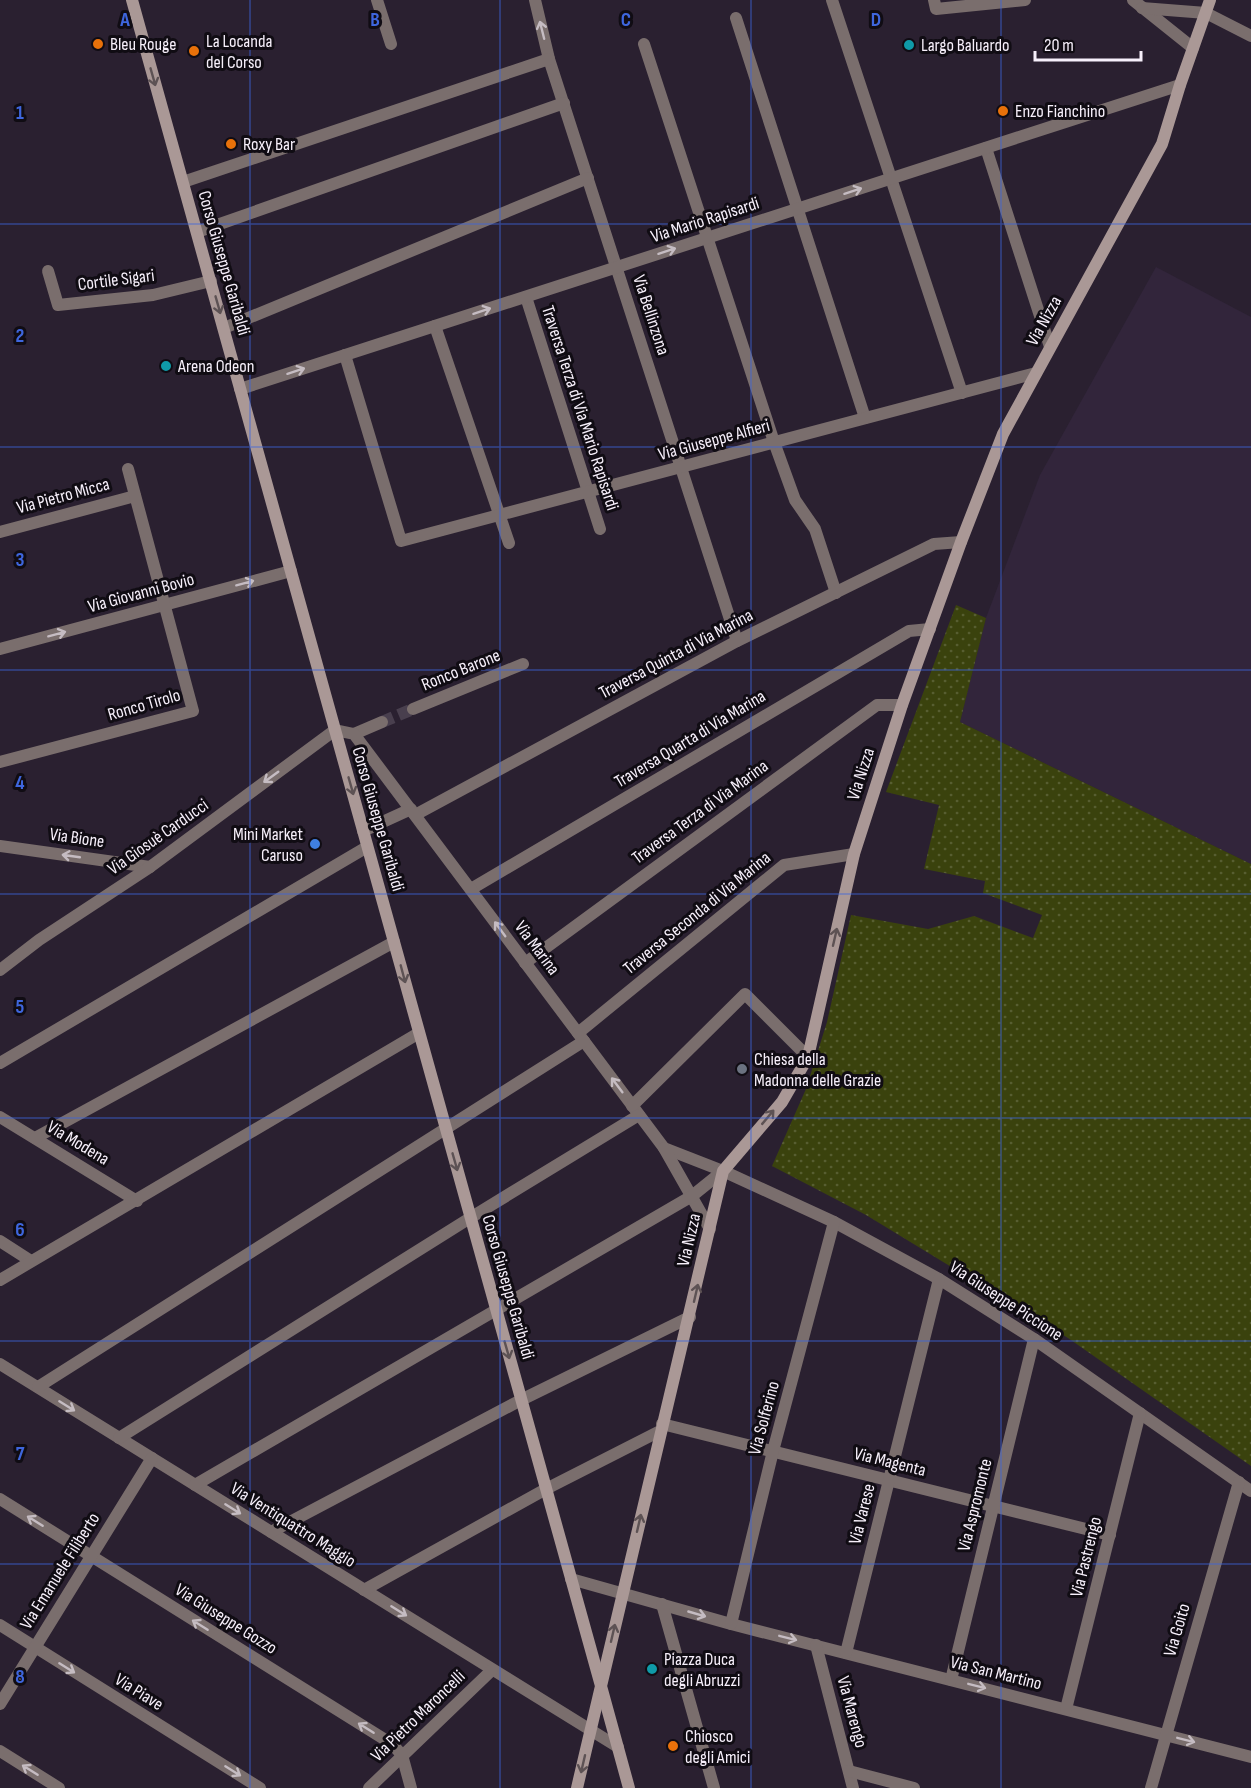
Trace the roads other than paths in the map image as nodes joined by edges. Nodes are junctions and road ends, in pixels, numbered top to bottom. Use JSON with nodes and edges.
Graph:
{"nodes":[{"id":1,"x":132,"y":0,"type":"edge"},
{"id":2,"x":377,"y":0,"type":"edge"},
{"id":3,"x":535,"y":0,"type":"edge"},
{"id":4,"x":832,"y":0,"type":"edge"},
{"id":5,"x":933,"y":0,"type":"edge"},
{"id":6,"x":1024,"y":0,"type":"edge"},
{"id":7,"x":1210,"y":0,"type":"edge"},
{"id":8,"x":1137,"y":4,"type":"edge"},
{"id":9,"x":1206,"y":14,"type":"junction"},
{"id":10,"x":736,"y":18,"type":"dead end"},
{"id":11,"x":1251,"y":36,"type":"edge"},
{"id":12,"x":391,"y":44,"type":"dead end"},
{"id":13,"x":644,"y":44,"type":"dead end"},
{"id":14,"x":1193,"y":48,"type":"junction"},
{"id":15,"x":549,"y":59,"type":"junction"},
{"id":16,"x":1180,"y":85,"type":"junction"},
{"id":17,"x":564,"y":103,"type":"junction"},
{"id":18,"x":986,"y":148,"type":"junction"},
{"id":19,"x":588,"y":178,"type":"junction"},
{"id":20,"x":890,"y":179,"type":"junction"},
{"id":21,"x":183,"y":182,"type":"junction"},
{"id":22,"x":798,"y":209,"type":"junction"},
{"id":23,"x":197,"y":232,"type":"junction"},
{"id":24,"x":707,"y":238,"type":"junction"},
{"id":25,"x":617,"y":267,"type":"junction"},
{"id":26,"x":48,"y":272,"type":"dead end"},
{"id":27,"x":211,"y":281,"type":"junction"},
{"id":28,"x":526,"y":297,"type":"junction"},
{"id":29,"x":435,"y":327,"type":"junction"},
{"id":30,"x":224,"y":328,"type":"junction"},
{"id":31,"x":1050,"y":347,"type":"junction"},
{"id":32,"x":345,"y":356,"type":"junction"},
{"id":33,"x":1036,"y":373,"type":"junction"},
{"id":34,"x":240,"y":389,"type":"junction"},
{"id":35,"x":962,"y":393,"type":"junction"},
{"id":36,"x":865,"y":418,"type":"junction"},
{"id":37,"x":774,"y":442,"type":"junction"},
{"id":38,"x":681,"y":467,"type":"junction"},
{"id":39,"x":128,"y":469,"type":"dead end"},
{"id":40,"x":588,"y":492,"type":"junction"},
{"id":41,"x":135,"y":496,"type":"junction"},
{"id":42,"x":499,"y":515,"type":"junction"},
{"id":43,"x":600,"y":530,"type":"dead end"},
{"id":44,"x":0,"y":532,"type":"edge"},
{"id":45,"x":961,"y":542,"type":"junction"},
{"id":46,"x":509,"y":543,"type":"dead end"},
{"id":47,"x":291,"y":571,"type":"junction"},
{"id":48,"x":836,"y":593,"type":"junction"},
{"id":49,"x":164,"y":605,"type":"junction"},
{"id":50,"x":930,"y":629,"type":"junction"},
{"id":51,"x":738,"y":641,"type":"junction"},
{"id":52,"x":0,"y":649,"type":"edge"},
{"id":53,"x":523,"y":664,"type":"dead end"},
{"id":54,"x":902,"y":705,"type":"junction"},
{"id":55,"x":413,"y":709,"type":"tunnel mouth"},
{"id":56,"x":382,"y":722,"type":"tunnel mouth"},
{"id":57,"x":335,"y":730,"type":"junction"},
{"id":58,"x":354,"y":734,"type":"junction"},
{"id":59,"x":0,"y":762,"type":"edge"},
{"id":60,"x":413,"y":812,"type":"junction"},
{"id":61,"x":363,"y":831,"type":"junction"},
{"id":62,"x":0,"y":846,"type":"edge"},
{"id":63,"x":367,"y":847,"type":"junction"},
{"id":64,"x":854,"y":854,"type":"junction"},
{"id":65,"x":150,"y":867,"type":"junction"},
{"id":66,"x":471,"y":889,"type":"junction"},
{"id":67,"x":394,"y":942,"type":"junction"},
{"id":68,"x":525,"y":963,"type":"junction"},
{"id":69,"x":0,"y":970,"type":"edge"},
{"id":70,"x":419,"y":1033,"type":"junction"},
{"id":71,"x":581,"y":1037,"type":"junction"},
{"id":72,"x":808,"y":1057,"type":"junction"},
{"id":73,"x":0,"y":1063,"type":"edge"},
{"id":74,"x":636,"y":1111,"type":"junction"},
{"id":75,"x":0,"y":1117,"type":"edge"},
{"id":76,"x":446,"y":1129,"type":"junction"},
{"id":77,"x":35,"y":1138,"type":"junction"},
{"id":78,"x":664,"y":1148,"type":"junction"},
{"id":79,"x":723,"y":1171,"type":"junction"},
{"id":80,"x":692,"y":1196,"type":"junction"},
{"id":81,"x":137,"y":1200,"type":"junction"},
{"id":82,"x":470,"y":1218,"type":"junction"},
{"id":83,"x":834,"y":1222,"type":"junction"},
{"id":84,"x":710,"y":1229,"type":"junction"},
{"id":85,"x":0,"y":1241,"type":"edge"},
{"id":86,"x":31,"y":1261,"type":"junction"},
{"id":87,"x":939,"y":1279,"type":"junction"},
{"id":88,"x":0,"y":1280,"type":"edge"},
{"id":89,"x":496,"y":1311,"type":"junction"},
{"id":90,"x":690,"y":1317,"type":"junction"},
{"id":91,"x":1034,"y":1339,"type":"junction"},
{"id":92,"x":0,"y":1364,"type":"edge"},
{"id":93,"x":38,"y":1388,"type":"junction"},
{"id":94,"x":521,"y":1400,"type":"junction"},
{"id":95,"x":1140,"y":1413,"type":"junction"},
{"id":96,"x":661,"y":1427,"type":"junction"},
{"id":97,"x":119,"y":1438,"type":"junction"},
{"id":98,"x":773,"y":1451,"type":"junction"},
{"id":99,"x":152,"y":1458,"type":"junction"},
{"id":100,"x":889,"y":1480,"type":"junction"},
{"id":101,"x":1239,"y":1482,"type":"junction"},
{"id":102,"x":195,"y":1485,"type":"junction"},
{"id":103,"x":546,"y":1489,"type":"junction"},
{"id":104,"x":1251,"y":1491,"type":"edge"},
{"id":105,"x":0,"y":1498,"type":"edge"},
{"id":106,"x":993,"y":1506,"type":"junction"},
{"id":107,"x":271,"y":1532,"type":"junction"},
{"id":108,"x":1110,"y":1535,"type":"junction"},
{"id":109,"x":90,"y":1556,"type":"junction"},
{"id":110,"x":571,"y":1579,"type":"junction"},
{"id":111,"x":364,"y":1590,"type":"junction"},
{"id":112,"x":622,"y":1593,"type":"junction"},
{"id":113,"x":662,"y":1604,"type":"junction"},
{"id":114,"x":731,"y":1624,"type":"junction"},
{"id":115,"x":0,"y":1625,"type":"edge"},
{"id":116,"x":816,"y":1645,"type":"junction"},
{"id":117,"x":34,"y":1647,"type":"junction"},
{"id":118,"x":846,"y":1653,"type":"junction"},
{"id":119,"x":492,"y":1670,"type":"junction"},
{"id":120,"x":951,"y":1680,"type":"junction"},
{"id":121,"x":601,"y":1686,"type":"junction"},
{"id":122,"x":0,"y":1704,"type":"edge"},
{"id":123,"x":1066,"y":1709,"type":"junction"},
{"id":124,"x":591,"y":1731,"type":"junction"},
{"id":125,"x":1166,"y":1735,"type":"junction"},
{"id":126,"x":618,"y":1747,"type":"junction"},
{"id":127,"x":0,"y":1751,"type":"edge"},
{"id":128,"x":402,"y":1755,"type":"junction"},
{"id":129,"x":1251,"y":1757,"type":"edge"},
{"id":130,"x":849,"y":1771,"type":"junction"},
{"id":131,"x":59,"y":1788,"type":"edge"},
{"id":132,"x":260,"y":1788,"type":"edge"},
{"id":133,"x":369,"y":1788,"type":"edge"},
{"id":134,"x":411,"y":1788,"type":"edge"},
{"id":135,"x":577,"y":1788,"type":"edge"},
{"id":136,"x":629,"y":1788,"type":"edge"},
{"id":137,"x":714,"y":1788,"type":"edge"},
{"id":138,"x":853,"y":1788,"type":"edge"},
{"id":139,"x":914,"y":1788,"type":"edge"},
{"id":140,"x":1151,"y":1788,"type":"edge"}],
"edges":[{"from":1,"to":21,"type":"street","name":"Corso Giuseppe Garibaldi","one_way":true},
{"from":2,"to":12,"type":"street"},
{"from":15,"to":3,"type":"street","name":"Via Bellinzona","one_way":true},
{"from":4,"to":20,"type":"street"},
{"from":5,"to":6,"type":"street"},
{"from":7,"to":9,"type":"street","name":"Via Nizza"},
{"from":8,"to":9,"type":"street"},
{"from":8,"to":14,"type":"street"},
{"from":9,"to":11,"type":"street"},
{"from":9,"to":14,"type":"street","name":"Via Nizza"},
{"from":10,"to":22,"type":"street"},
{"from":13,"to":24,"type":"street"},
{"from":14,"to":16,"type":"street","name":"Via Nizza"},
{"from":15,"to":17,"type":"street","name":"Via Bellinzona"},
{"from":15,"to":21,"type":"street"},
{"from":16,"to":18,"type":"street","name":"Via Mario Rapisardi"},
{"from":16,"to":31,"type":"street","name":"Via Nizza"},
{"from":17,"to":19,"type":"street","name":"Via Bellinzona"},
{"from":17,"to":23,"type":"street"},
{"from":18,"to":20,"type":"street","name":"Via Mario Rapisardi"},
{"from":18,"to":31,"type":"street"},
{"from":19,"to":25,"type":"street","name":"Via Bellinzona"},
{"from":19,"to":30,"type":"street"},
{"from":22,"to":20,"type":"street","name":"Via Mario Rapisardi","one_way":true},
{"from":20,"to":35,"type":"street"},
{"from":21,"to":23,"type":"street","name":"Corso Giuseppe Garibaldi"},
{"from":22,"to":24,"type":"street","name":"Via Mario Rapisardi"},
{"from":22,"to":36,"type":"street"},
{"from":23,"to":27,"type":"street","name":"Corso Giuseppe Garibaldi"},
{"from":25,"to":24,"type":"street","name":"Via Mario Rapisardi","one_way":true},
{"from":24,"to":37,"type":"street"},
{"from":25,"to":28,"type":"street","name":"Via Mario Rapisardi"},
{"from":25,"to":38,"type":"street","name":"Via Bellinzona"},
{"from":26,"to":27,"type":"street","name":"Cortile Sigari"},
{"from":27,"to":30,"type":"street","name":"Corso Giuseppe Garibaldi","one_way":true},
{"from":29,"to":28,"type":"street","name":"Via Mario Rapisardi","one_way":true},
{"from":28,"to":40,"type":"street","name":"Traversa Terza di Via Mario Rapisardi"},
{"from":29,"to":32,"type":"street","name":"Via Mario Rapisardi"},
{"from":29,"to":42,"type":"street"},
{"from":30,"to":34,"type":"street","name":"Corso Giuseppe Garibaldi"},
{"from":31,"to":33,"type":"street","name":"Via Nizza"},
{"from":34,"to":32,"type":"street","name":"Via Mario Rapisardi","one_way":true},
{"from":32,"to":42,"type":"street","name":"Via Giuseppe Alfieri"},
{"from":33,"to":35,"type":"street","name":"Via Giuseppe Alfieri"},
{"from":33,"to":45,"type":"street","name":"Via Nizza"},
{"from":34,"to":47,"type":"street","name":"Corso Giuseppe Garibaldi"},
{"from":35,"to":36,"type":"street","name":"Via Giuseppe Alfieri"},
{"from":36,"to":37,"type":"street","name":"Via Giuseppe Alfieri"},
{"from":37,"to":38,"type":"street","name":"Via Giuseppe Alfieri"},
{"from":37,"to":48,"type":"street"},
{"from":38,"to":40,"type":"street","name":"Via Giuseppe Alfieri"},
{"from":38,"to":51,"type":"street","name":"Via Bellinzona"},
{"from":39,"to":41,"type":"street"},
{"from":40,"to":42,"type":"street","name":"Via Giuseppe Alfieri"},
{"from":40,"to":43,"type":"street","name":"Traversa Terza di Via Mario Rapisardi"},
{"from":41,"to":44,"type":"street","name":"Via Pietro Micca"},
{"from":41,"to":49,"type":"street"},
{"from":42,"to":46,"type":"street"},
{"from":45,"to":48,"type":"street","name":"Traversa Quinta di Via Marina"},
{"from":45,"to":50,"type":"street","name":"Via Nizza"},
{"from":49,"to":47,"type":"street","name":"Via Giovanni Bovio","one_way":true},
{"from":47,"to":57,"type":"street","name":"Corso Giuseppe Garibaldi"},
{"from":48,"to":51,"type":"street","name":"Traversa Quinta di Via Marina"},
{"from":52,"to":49,"type":"street","name":"Via Giovanni Bovio","one_way":true},
{"from":49,"to":59,"type":"street","name":"Ronco Tirolo"},
{"from":50,"to":54,"type":"street","name":"Via Nizza"},
{"from":50,"to":66,"type":"street","name":"Traversa Quarta di Via Marina"},
{"from":51,"to":60,"type":"street","name":"Traversa Quinta di Via Marina"},
{"from":53,"to":55,"type":"street","name":"Ronco Barone"},
{"from":54,"to":64,"type":"street","name":"Via Nizza"},
{"from":54,"to":68,"type":"street","name":"Traversa Terza di Via Marina"},
{"from":56,"to":58,"type":"street"},
{"from":57,"to":58,"type":"street"},
{"from":57,"to":61,"type":"street","name":"Corso Giuseppe Garibaldi","one_way":true},
{"from":57,"to":65,"type":"street","name":"Via Giosuè Carducci","one_way":true},
{"from":58,"to":60,"type":"street","name":"Via Marina"},
{"from":60,"to":61,"type":"street","name":"Traversa Quinta di Via Marina"},
{"from":60,"to":66,"type":"street","name":"Via Marina"},
{"from":61,"to":63,"type":"street","name":"Corso Giuseppe Garibaldi"},
{"from":65,"to":62,"type":"street","name":"Via Bione","one_way":true},
{"from":63,"to":67,"type":"street","name":"Corso Giuseppe Garibaldi"},
{"from":63,"to":73,"type":"street"},
{"from":64,"to":71,"type":"street","name":"Traversa Seconda di Via Marina"},
{"from":72,"to":64,"type":"street","name":"Via Nizza","one_way":true},
{"from":65,"to":69,"type":"street","name":"Via Giosuè Carducci"},
{"from":68,"to":66,"type":"street","name":"Via Marina","one_way":true},
{"from":67,"to":70,"type":"street","name":"Corso Giuseppe Garibaldi","one_way":true},
{"from":67,"to":77,"type":"street"},
{"from":68,"to":71,"type":"street","name":"Via Marina"},
{"from":70,"to":76,"type":"street","name":"Corso Giuseppe Garibaldi"},
{"from":70,"to":81,"type":"street"},
{"from":74,"to":71,"type":"street","name":"Via Marina","one_way":true},
{"from":71,"to":76,"type":"street","name":"Traversa Seconda di Via Marina"},
{"from":72,"to":74,"type":"street"},
{"from":79,"to":72,"type":"street","name":"Via Nizza","one_way":true},
{"from":74,"to":78,"type":"street","name":"Via Marina"},
{"from":74,"to":82,"type":"street"},
{"from":75,"to":77,"type":"street","name":"Via Modena"},
{"from":76,"to":82,"type":"street","name":"Corso Giuseppe Garibaldi","one_way":true},
{"from":76,"to":93,"type":"street","name":"Traversa Seconda di Via Marina"},
{"from":77,"to":81,"type":"street","name":"Via Modena"},
{"from":78,"to":79,"type":"street"},
{"from":78,"to":80,"type":"street","name":"Via Marina"},
{"from":79,"to":80,"type":"street"},
{"from":79,"to":83,"type":"street","name":"Via Giuseppe Piccione"},
{"from":79,"to":84,"type":"street","name":"Via Nizza"},
{"from":80,"to":84,"type":"street","name":"Via Marina"},
{"from":80,"to":89,"type":"street"},
{"from":81,"to":86,"type":"street"},
{"from":82,"to":89,"type":"street","name":"Corso Giuseppe Garibaldi"},
{"from":82,"to":97,"type":"street"},
{"from":83,"to":87,"type":"street","name":"Via Giuseppe Piccione"},
{"from":83,"to":98,"type":"street","name":"Via Solferino"},
{"from":90,"to":84,"type":"street","name":"Via Nizza","one_way":true},
{"from":85,"to":86,"type":"street"},
{"from":86,"to":88,"type":"street"},
{"from":87,"to":91,"type":"street","name":"Via Giuseppe Piccione"},
{"from":87,"to":100,"type":"street","name":"Via Varese"},
{"from":89,"to":94,"type":"street","name":"Corso Giuseppe Garibaldi","one_way":true},
{"from":89,"to":102,"type":"street"},
{"from":90,"to":94,"type":"street"},
{"from":90,"to":96,"type":"street","name":"Via Nizza"},
{"from":91,"to":95,"type":"street","name":"Via Giuseppe Piccione"},
{"from":91,"to":106,"type":"street","name":"Via Aspromonte"},
{"from":92,"to":93,"type":"street","name":"Via Ventiquattro Maggio"},
{"from":93,"to":97,"type":"street","name":"Via Ventiquattro Maggio","one_way":true},
{"from":94,"to":103,"type":"street","name":"Corso Giuseppe Garibaldi"},
{"from":94,"to":107,"type":"street"},
{"from":95,"to":101,"type":"street","name":"Via Giuseppe Piccione"},
{"from":95,"to":108,"type":"street","name":"Via Pastrengo"},
{"from":96,"to":98,"type":"street","name":"Via Magenta"},
{"from":96,"to":103,"type":"street"},
{"from":112,"to":96,"type":"street","name":"Via Nizza","one_way":true},
{"from":97,"to":99,"type":"street","name":"Via Ventiquattro Maggio"},
{"from":98,"to":100,"type":"street","name":"Via Magenta"},
{"from":98,"to":114,"type":"street","name":"Via Solferino"},
{"from":99,"to":102,"type":"street","name":"Via Ventiquattro Maggio"},
{"from":99,"to":109,"type":"street","name":"Via Emanuele Filiberto"},
{"from":100,"to":106,"type":"street","name":"Via Magenta"},
{"from":100,"to":118,"type":"street","name":"Via Varese"},
{"from":101,"to":104,"type":"street","name":"Via Giuseppe Piccione"},
{"from":101,"to":125,"type":"street","name":"Via Goito"},
{"from":102,"to":107,"type":"street","name":"Via Ventiquattro Maggio","one_way":true},
{"from":103,"to":110,"type":"street","name":"Corso Giuseppe Garibaldi"},
{"from":103,"to":111,"type":"street"},
{"from":109,"to":105,"type":"street","name":"Via Giuseppe Gozzo","one_way":true},
{"from":106,"to":108,"type":"street","name":"Via Magenta"},
{"from":106,"to":120,"type":"street","name":"Via Aspromonte"},
{"from":107,"to":111,"type":"street","name":"Via Ventiquattro Maggio"},
{"from":108,"to":123,"type":"street","name":"Via Pastrengo"},
{"from":109,"to":117,"type":"street","name":"Via Emanuele Filiberto"},
{"from":128,"to":109,"type":"street","name":"Via Giuseppe Gozzo","one_way":true},
{"from":110,"to":112,"type":"street","name":"Via San Martino"},
{"from":110,"to":121,"type":"street","name":"Corso Giuseppe Garibaldi"},
{"from":111,"to":119,"type":"street","name":"Via Ventiquattro Maggio","one_way":true},
{"from":112,"to":113,"type":"street","name":"Via San Martino"},
{"from":121,"to":112,"type":"street","name":"Via Nizza","one_way":true},
{"from":113,"to":114,"type":"street","name":"Via San Martino","one_way":true},
{"from":113,"to":137,"type":"street"},
{"from":114,"to":116,"type":"street","name":"Via San Martino","one_way":true},
{"from":115,"to":117,"type":"street","name":"Via Piave"},
{"from":116,"to":118,"type":"street","name":"Via San Martino"},
{"from":116,"to":130,"type":"street","name":"Via Marengo"},
{"from":117,"to":122,"type":"street","name":"Via Emanuele Filiberto"},
{"from":117,"to":132,"type":"street","name":"Via Piave","one_way":true},
{"from":118,"to":120,"type":"street","name":"Via San Martino"},
{"from":119,"to":124,"type":"street","name":"Via Ventiquattro Maggio"},
{"from":119,"to":128,"type":"street","name":"Via Pietro Maroncelli"},
{"from":120,"to":123,"type":"street","name":"Via San Martino","one_way":true},
{"from":121,"to":124,"type":"street","name":"Via Nizza"},
{"from":121,"to":126,"type":"street","name":"Corso Giuseppe Garibaldi"},
{"from":123,"to":125,"type":"street","name":"Via San Martino"},
{"from":124,"to":126,"type":"street","name":"Via Ventiquattro Maggio"},
{"from":124,"to":135,"type":"street","name":"Via Nizza","one_way":true},
{"from":125,"to":129,"type":"street","name":"Via San Martino","one_way":true},
{"from":125,"to":140,"type":"street","name":"Via Goito"},
{"from":126,"to":136,"type":"street","name":"Corso Giuseppe Garibaldi"},
{"from":131,"to":127,"type":"street","one_way":true},
{"from":128,"to":133,"type":"street","name":"Via Pietro Maroncelli"},
{"from":128,"to":134,"type":"street"},
{"from":130,"to":138,"type":"street","name":"Via Marengo"},
{"from":130,"to":139,"type":"street"}]}
